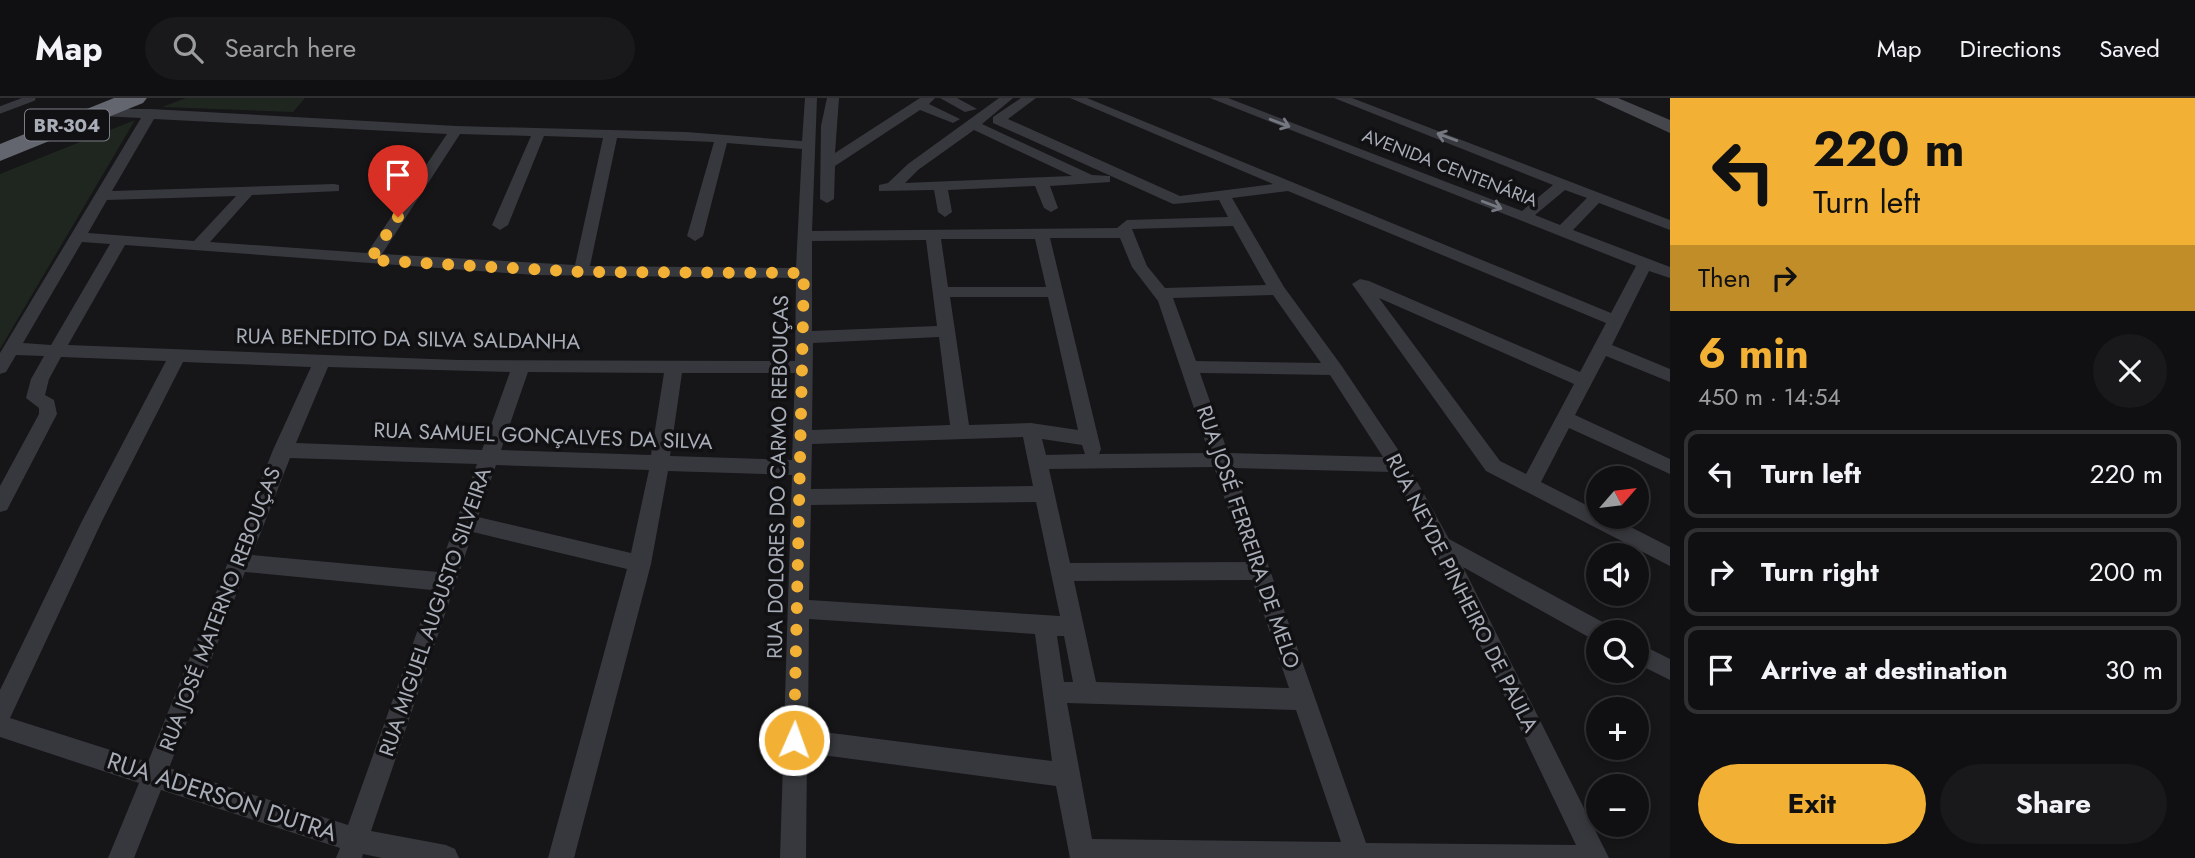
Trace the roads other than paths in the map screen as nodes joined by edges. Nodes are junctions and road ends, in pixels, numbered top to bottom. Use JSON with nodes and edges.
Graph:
{"nodes":[{"id":1,"x":32,"y":98,"type":"edge"},
{"id":2,"x":811,"y":98,"type":"edge"},
{"id":3,"x":834,"y":98,"type":"edge"},
{"id":4,"x":946,"y":98,"type":"edge"},
{"id":5,"x":1007,"y":98,"type":"edge"},
{"id":6,"x":1030,"y":98,"type":"edge"},
{"id":7,"x":1076,"y":98,"type":"edge"},
{"id":8,"x":1216,"y":98,"type":"edge"},
{"id":9,"x":1340,"y":98,"type":"edge"},
{"id":10,"x":1629,"y":98,"type":"edge"},
{"id":11,"x":1605,"y":99,"type":"edge"},
{"id":12,"x":925,"y":101,"type":"edge"},
{"id":13,"x":104,"y":105,"type":"edge"},
{"id":14,"x":145,"y":106,"type":"edge"},
{"id":15,"x":970,"y":109,"type":"dead end"},
{"id":16,"x":0,"y":110,"type":"edge"},
{"id":17,"x":1670,"y":115,"type":"edge"},
{"id":18,"x":953,"y":119,"type":"dead end"},
{"id":19,"x":974,"y":125,"type":"junction"},
{"id":20,"x":1670,"y":127,"type":"edge"},
{"id":21,"x":456,"y":130,"type":"junction"},
{"id":22,"x":539,"y":132,"type":"junction"},
{"id":23,"x":611,"y":134,"type":"junction"},
{"id":24,"x":0,"y":138,"type":"edge"},
{"id":25,"x":722,"y":138,"type":"junction"},
{"id":26,"x":807,"y":145,"type":"junction"},
{"id":27,"x":0,"y":153,"type":"edge"},
{"id":28,"x":829,"y":163,"type":"junction"},
{"id":29,"x":1089,"y":179,"type":"junction"},
{"id":30,"x":1105,"y":179,"type":"dead end"},
{"id":31,"x":1041,"y":182,"type":"junction"},
{"id":32,"x":1564,"y":182,"type":"junction"},
{"id":33,"x":940,"y":185,"type":"junction"},
{"id":34,"x":889,"y":187,"type":"joint"},
{"id":35,"x":1288,"y":187,"type":"junction"},
{"id":36,"x":334,"y":188,"type":"dead end"},
{"id":37,"x":246,"y":193,"type":"junction"},
{"id":38,"x":1223,"y":195,"type":"junction"},
{"id":39,"x":1598,"y":195,"type":"junction"},
{"id":40,"x":102,"y":196,"type":"junction"},
{"id":41,"x":827,"y":199,"type":"dead end"},
{"id":42,"x":1052,"y":208,"type":"dead end"},
{"id":43,"x":945,"y":212,"type":"dead end"},
{"id":44,"x":1524,"y":217,"type":"junction"},
{"id":45,"x":1238,"y":221,"type":"junction"},
{"id":46,"x":500,"y":225,"type":"dead end"},
{"id":47,"x":1670,"y":225,"type":"edge"},
{"id":48,"x":1127,"y":229,"type":"junction"},
{"id":49,"x":1562,"y":232,"type":"junction"},
{"id":50,"x":1042,"y":235,"type":"junction"},
{"id":51,"x":695,"y":236,"type":"dead end"},
{"id":52,"x":804,"y":236,"type":"junction"},
{"id":53,"x":933,"y":236,"type":"junction"},
{"id":54,"x":78,"y":237,"type":"junction"},
{"id":55,"x":120,"y":240,"type":"junction"},
{"id":56,"x":198,"y":246,"type":"junction"},
{"id":57,"x":370,"y":260,"type":"junction"},
{"id":58,"x":1645,"y":264,"type":"junction"},
{"id":59,"x":581,"y":272,"type":"junction"},
{"id":60,"x":804,"y":273,"type":"junction"},
{"id":61,"x":1670,"y":273,"type":"edge"},
{"id":62,"x":1277,"y":290,"type":"junction"},
{"id":63,"x":941,"y":292,"type":"junction"},
{"id":64,"x":1055,"y":292,"type":"junction"},
{"id":65,"x":1162,"y":293,"type":"junction"},
{"id":66,"x":1614,"y":320,"type":"junction"},
{"id":67,"x":946,"y":331,"type":"junction"},
{"id":68,"x":805,"y":337,"type":"junction"},
{"id":69,"x":1601,"y":347,"type":"junction"},
{"id":70,"x":12,"y":349,"type":"junction"},
{"id":71,"x":57,"y":351,"type":"junction"},
{"id":72,"x":178,"y":355,"type":"junction"},
{"id":73,"x":321,"y":361,"type":"junction"},
{"id":74,"x":521,"y":366,"type":"junction"},
{"id":75,"x":674,"y":367,"type":"junction"},
{"id":76,"x":804,"y":367,"type":"junction"},
{"id":77,"x":1190,"y":367,"type":"junction"},
{"id":78,"x":0,"y":368,"type":"edge"},
{"id":79,"x":1335,"y":369,"type":"junction"},
{"id":80,"x":1670,"y":376,"type":"edge"},
{"id":81,"x":1583,"y":381,"type":"junction"},
{"id":82,"x":1564,"y":418,"type":"junction"},
{"id":83,"x":960,"y":429,"type":"junction"},
{"id":84,"x":1031,"y":430,"type":"junction"},
{"id":85,"x":803,"y":437,"type":"junction"},
{"id":86,"x":1089,"y":439,"type":"junction"},
{"id":87,"x":282,"y":450,"type":"junction"},
{"id":88,"x":490,"y":457,"type":"junction"},
{"id":89,"x":1094,"y":460,"type":"junction"},
{"id":90,"x":1220,"y":460,"type":"junction"},
{"id":91,"x":1038,"y":462,"type":"junction"},
{"id":92,"x":660,"y":463,"type":"junction"},
{"id":93,"x":1398,"y":465,"type":"junction"},
{"id":94,"x":1670,"y":467,"type":"edge"},
{"id":95,"x":802,"y":468,"type":"junction"},
{"id":96,"x":1530,"y":485,"type":"junction"},
{"id":97,"x":1044,"y":494,"type":"junction"},
{"id":98,"x":801,"y":497,"type":"junction"},
{"id":99,"x":0,"y":504,"type":"edge"},
{"id":100,"x":467,"y":522,"type":"junction"},
{"id":101,"x":1441,"y":545,"type":"junction"},
{"id":102,"x":1670,"y":557,"type":"edge"},
{"id":103,"x":238,"y":562,"type":"junction"},
{"id":104,"x":640,"y":564,"type":"junction"},
{"id":105,"x":1259,"y":571,"type":"junction"},
{"id":106,"x":1063,"y":572,"type":"junction"},
{"id":107,"x":446,"y":582,"type":"junction"},
{"id":108,"x":798,"y":609,"type":"junction"},
{"id":109,"x":1586,"y":624,"type":"edge"},
{"id":110,"x":1045,"y":626,"type":"junction"},
{"id":111,"x":1074,"y":627,"type":"junction"},
{"id":112,"x":1649,"y":659,"type":"edge"},
{"id":113,"x":1670,"y":670,"type":"edge"},
{"id":114,"x":1056,"y":692,"type":"junction"},
{"id":115,"x":1087,"y":693,"type":"junction"},
{"id":116,"x":1304,"y":699,"type":"junction"},
{"id":117,"x":0,"y":715,"type":"edge"},
{"id":118,"x":0,"y":726,"type":"edge"},
{"id":119,"x":794,"y":740,"type":"junction"},
{"id":120,"x":156,"y":774,"type":"junction"},
{"id":121,"x":1066,"y":775,"type":"junction"},
{"id":122,"x":352,"y":849,"type":"edge"},
{"id":123,"x":1082,"y":855,"type":"edge"},
{"id":124,"x":1358,"y":857,"type":"edge"},
{"id":125,"x":121,"y":858,"type":"edge"},
{"id":126,"x":446,"y":858,"type":"edge"},
{"id":127,"x":561,"y":858,"type":"edge"},
{"id":128,"x":793,"y":858,"type":"edge"},
{"id":129,"x":1586,"y":858,"type":"edge"},
{"id":130,"x":1596,"y":858,"type":"edge"}],
"edges":[{"from":1,"to":16,"type":"lane"},
{"from":2,"to":26,"type":"street","name":"RUA DOLORES DO CARMO REBOUÇAS"},
{"from":3,"to":28,"type":"street"},
{"from":4,"to":15,"type":"street"},
{"from":5,"to":19,"type":"street"},
{"from":6,"to":38,"type":"street"},
{"from":7,"to":35,"type":"street"},
{"from":8,"to":44,"type":"street","name":"AVENIDA CENTENÁRIA","one_way":true},
{"from":32,"to":9,"type":"street","name":"AVENIDA CENTENÁRIA","one_way":true},
{"from":10,"to":17,"type":"main road"},
{"from":11,"to":20,"type":"main road"},
{"from":12,"to":18,"type":"street"},
{"from":12,"to":28,"type":"street"},
{"from":13,"to":14,"type":"highway","number":"BR-304"},
{"from":13,"to":24,"type":"highway","number":"BR-304"},
{"from":13,"to":27,"type":"highway","number":"BR-304"},
{"from":14,"to":21,"type":"street"},
{"from":14,"to":40,"type":"street"},
{"from":19,"to":29,"type":"street"},
{"from":19,"to":34,"type":"street"},
{"from":21,"to":22,"type":"street"},
{"from":21,"to":57,"type":"street"},
{"from":22,"to":23,"type":"street"},
{"from":22,"to":46,"type":"street"},
{"from":23,"to":25,"type":"street"},
{"from":23,"to":59,"type":"street"},
{"from":25,"to":26,"type":"street"},
{"from":25,"to":51,"type":"street"},
{"from":26,"to":52,"type":"street","name":"RUA DOLORES DO CARMO REBOUÇAS"},
{"from":28,"to":41,"type":"street"},
{"from":29,"to":30,"type":"street"},
{"from":29,"to":31,"type":"street"},
{"from":31,"to":33,"type":"street"},
{"from":31,"to":42,"type":"street"},
{"from":32,"to":39,"type":"street","name":"AVENIDA CENTENÁRIA"},
{"from":32,"to":44,"type":"street"},
{"from":33,"to":34,"type":"street"},
{"from":33,"to":43,"type":"street"},
{"from":35,"to":38,"type":"street"},
{"from":35,"to":66,"type":"street"},
{"from":36,"to":37,"type":"street"},
{"from":37,"to":40,"type":"street"},
{"from":37,"to":56,"type":"street"},
{"from":38,"to":45,"type":"street","name":"RUA NEYDE PINHEIRO DE PAULA"},
{"from":39,"to":47,"type":"street","name":"AVENIDA CENTENÁRIA"},
{"from":39,"to":49,"type":"street"},
{"from":40,"to":54,"type":"street"},
{"from":44,"to":49,"type":"street","name":"AVENIDA CENTENÁRIA"},
{"from":45,"to":48,"type":"street"},
{"from":45,"to":62,"type":"street","name":"RUA NEYDE PINHEIRO DE PAULA"},
{"from":48,"to":50,"type":"street"},
{"from":48,"to":65,"type":"street","name":"RUA JOSÉ FERREIRA DE MELO"},
{"from":49,"to":58,"type":"street","name":"AVENIDA CENTENÁRIA"},
{"from":50,"to":53,"type":"street"},
{"from":50,"to":64,"type":"street"},
{"from":52,"to":53,"type":"street"},
{"from":52,"to":60,"type":"street","name":"RUA DOLORES DO CARMO REBOUÇAS"},
{"from":53,"to":63,"type":"street"},
{"from":54,"to":55,"type":"street"},
{"from":54,"to":70,"type":"street"},
{"from":55,"to":56,"type":"street"},
{"from":55,"to":71,"type":"street"},
{"from":56,"to":57,"type":"street"},
{"from":57,"to":59,"type":"street"},
{"from":58,"to":61,"type":"street","name":"AVENIDA CENTENÁRIA"},
{"from":58,"to":66,"type":"street"},
{"from":59,"to":60,"type":"street"},
{"from":60,"to":68,"type":"street","name":"RUA DOLORES DO CARMO REBOUÇAS"},
{"from":62,"to":65,"type":"street"},
{"from":62,"to":79,"type":"street","name":"RUA NEYDE PINHEIRO DE PAULA"},
{"from":63,"to":64,"type":"street"},
{"from":63,"to":67,"type":"street"},
{"from":64,"to":86,"type":"street"},
{"from":65,"to":77,"type":"street","name":"RUA JOSÉ FERREIRA DE MELO"},
{"from":66,"to":69,"type":"street"},
{"from":67,"to":68,"type":"street"},
{"from":67,"to":83,"type":"street"},
{"from":68,"to":76,"type":"street","name":"RUA DOLORES DO CARMO REBOUÇAS"},
{"from":69,"to":80,"type":"street"},
{"from":69,"to":81,"type":"street"},
{"from":70,"to":71,"type":"street","name":"RUA BENEDITO DA SILVA SALDANHA"},
{"from":70,"to":78,"type":"street"},
{"from":71,"to":72,"type":"street","name":"RUA BENEDITO DA SILVA SALDANHA"},
{"from":71,"to":99,"type":"street"},
{"from":72,"to":73,"type":"street","name":"RUA BENEDITO DA SILVA SALDANHA"},
{"from":72,"to":117,"type":"street"},
{"from":73,"to":74,"type":"street","name":"RUA BENEDITO DA SILVA SALDANHA"},
{"from":73,"to":87,"type":"street","name":"RUA JOSÉ MATERNO REBOUÇAS"},
{"from":74,"to":75,"type":"street","name":"RUA BENEDITO DA SILVA SALDANHA"},
{"from":74,"to":88,"type":"street","name":"RUA MIGUEL AUGUSTO SILVEIRA"},
{"from":75,"to":76,"type":"street","name":"RUA BENEDITO DA SILVA SALDANHA"},
{"from":75,"to":92,"type":"street"},
{"from":76,"to":85,"type":"street","name":"RUA DOLORES DO CARMO REBOUÇAS"},
{"from":77,"to":79,"type":"street"},
{"from":77,"to":90,"type":"street","name":"RUA JOSÉ FERREIRA DE MELO"},
{"from":79,"to":93,"type":"street","name":"RUA NEYDE PINHEIRO DE PAULA"},
{"from":81,"to":82,"type":"street"},
{"from":81,"to":96,"type":"street"},
{"from":82,"to":94,"type":"street"},
{"from":82,"to":96,"type":"street"},
{"from":83,"to":84,"type":"street"},
{"from":83,"to":85,"type":"street"},
{"from":84,"to":86,"type":"street"},
{"from":84,"to":91,"type":"street"},
{"from":85,"to":95,"type":"street","name":"RUA DOLORES DO CARMO REBOUÇAS"},
{"from":86,"to":89,"type":"street"},
{"from":87,"to":88,"type":"street","name":"RUA SAMUEL GONÇALVES DA SILVA"},
{"from":87,"to":103,"type":"street","name":"RUA JOSÉ MATERNO REBOUÇAS"},
{"from":88,"to":92,"type":"street","name":"RUA SAMUEL GONÇALVES DA SILVA"},
{"from":88,"to":100,"type":"street","name":"RUA MIGUEL AUGUSTO SILVEIRA"},
{"from":89,"to":90,"type":"street"},
{"from":89,"to":91,"type":"street"},
{"from":90,"to":93,"type":"street"},
{"from":90,"to":105,"type":"street","name":"RUA JOSÉ FERREIRA DE MELO"},
{"from":91,"to":97,"type":"street"},
{"from":92,"to":95,"type":"street","name":"RUA SAMUEL GONÇALVES DA SILVA"},
{"from":92,"to":104,"type":"street"},
{"from":93,"to":101,"type":"street","name":"RUA NEYDE PINHEIRO DE PAULA"},
{"from":95,"to":98,"type":"street","name":"RUA DOLORES DO CARMO REBOUÇAS"},
{"from":96,"to":102,"type":"street"},
{"from":97,"to":98,"type":"street"},
{"from":97,"to":106,"type":"street"},
{"from":98,"to":108,"type":"street","name":"RUA DOLORES DO CARMO REBOUÇAS"},
{"from":100,"to":104,"type":"street"},
{"from":100,"to":107,"type":"street","name":"RUA MIGUEL AUGUSTO SILVEIRA"},
{"from":101,"to":109,"type":"street"},
{"from":101,"to":130,"type":"street","name":"RUA NEYDE PINHEIRO DE PAULA"},
{"from":103,"to":107,"type":"street"},
{"from":103,"to":120,"type":"street","name":"RUA JOSÉ MATERNO REBOUÇAS"},
{"from":104,"to":127,"type":"street"},
{"from":105,"to":106,"type":"street"},
{"from":105,"to":116,"type":"street","name":"RUA JOSÉ FERREIRA DE MELO"},
{"from":106,"to":111,"type":"street"},
{"from":107,"to":122,"type":"street","name":"RUA MIGUEL AUGUSTO SILVEIRA"},
{"from":108,"to":110,"type":"street"},
{"from":108,"to":119,"type":"street","name":"RUA DOLORES DO CARMO REBOUÇAS"},
{"from":110,"to":111,"type":"street"},
{"from":110,"to":114,"type":"street"},
{"from":111,"to":115,"type":"street"},
{"from":112,"to":113,"type":"street"},
{"from":114,"to":115,"type":"street"},
{"from":114,"to":121,"type":"street"},
{"from":115,"to":116,"type":"street"},
{"from":116,"to":124,"type":"street","name":"RUA JOSÉ FERREIRA DE MELO"},
{"from":118,"to":120,"type":"street","name":"RUA ADERSON DUTRA"},
{"from":119,"to":121,"type":"street"},
{"from":119,"to":128,"type":"street","name":"RUA DOLORES DO CARMO REBOUÇAS"},
{"from":120,"to":122,"type":"street","name":"RUA ADERSON DUTRA"},
{"from":120,"to":125,"type":"street","name":"RUA JOSÉ MATERNO REBOUÇAS"},
{"from":121,"to":123,"type":"street"},
{"from":122,"to":126,"type":"street","name":"RUA ADERSON DUTRA"},
{"from":123,"to":124,"type":"street"},
{"from":124,"to":129,"type":"street"}]}
